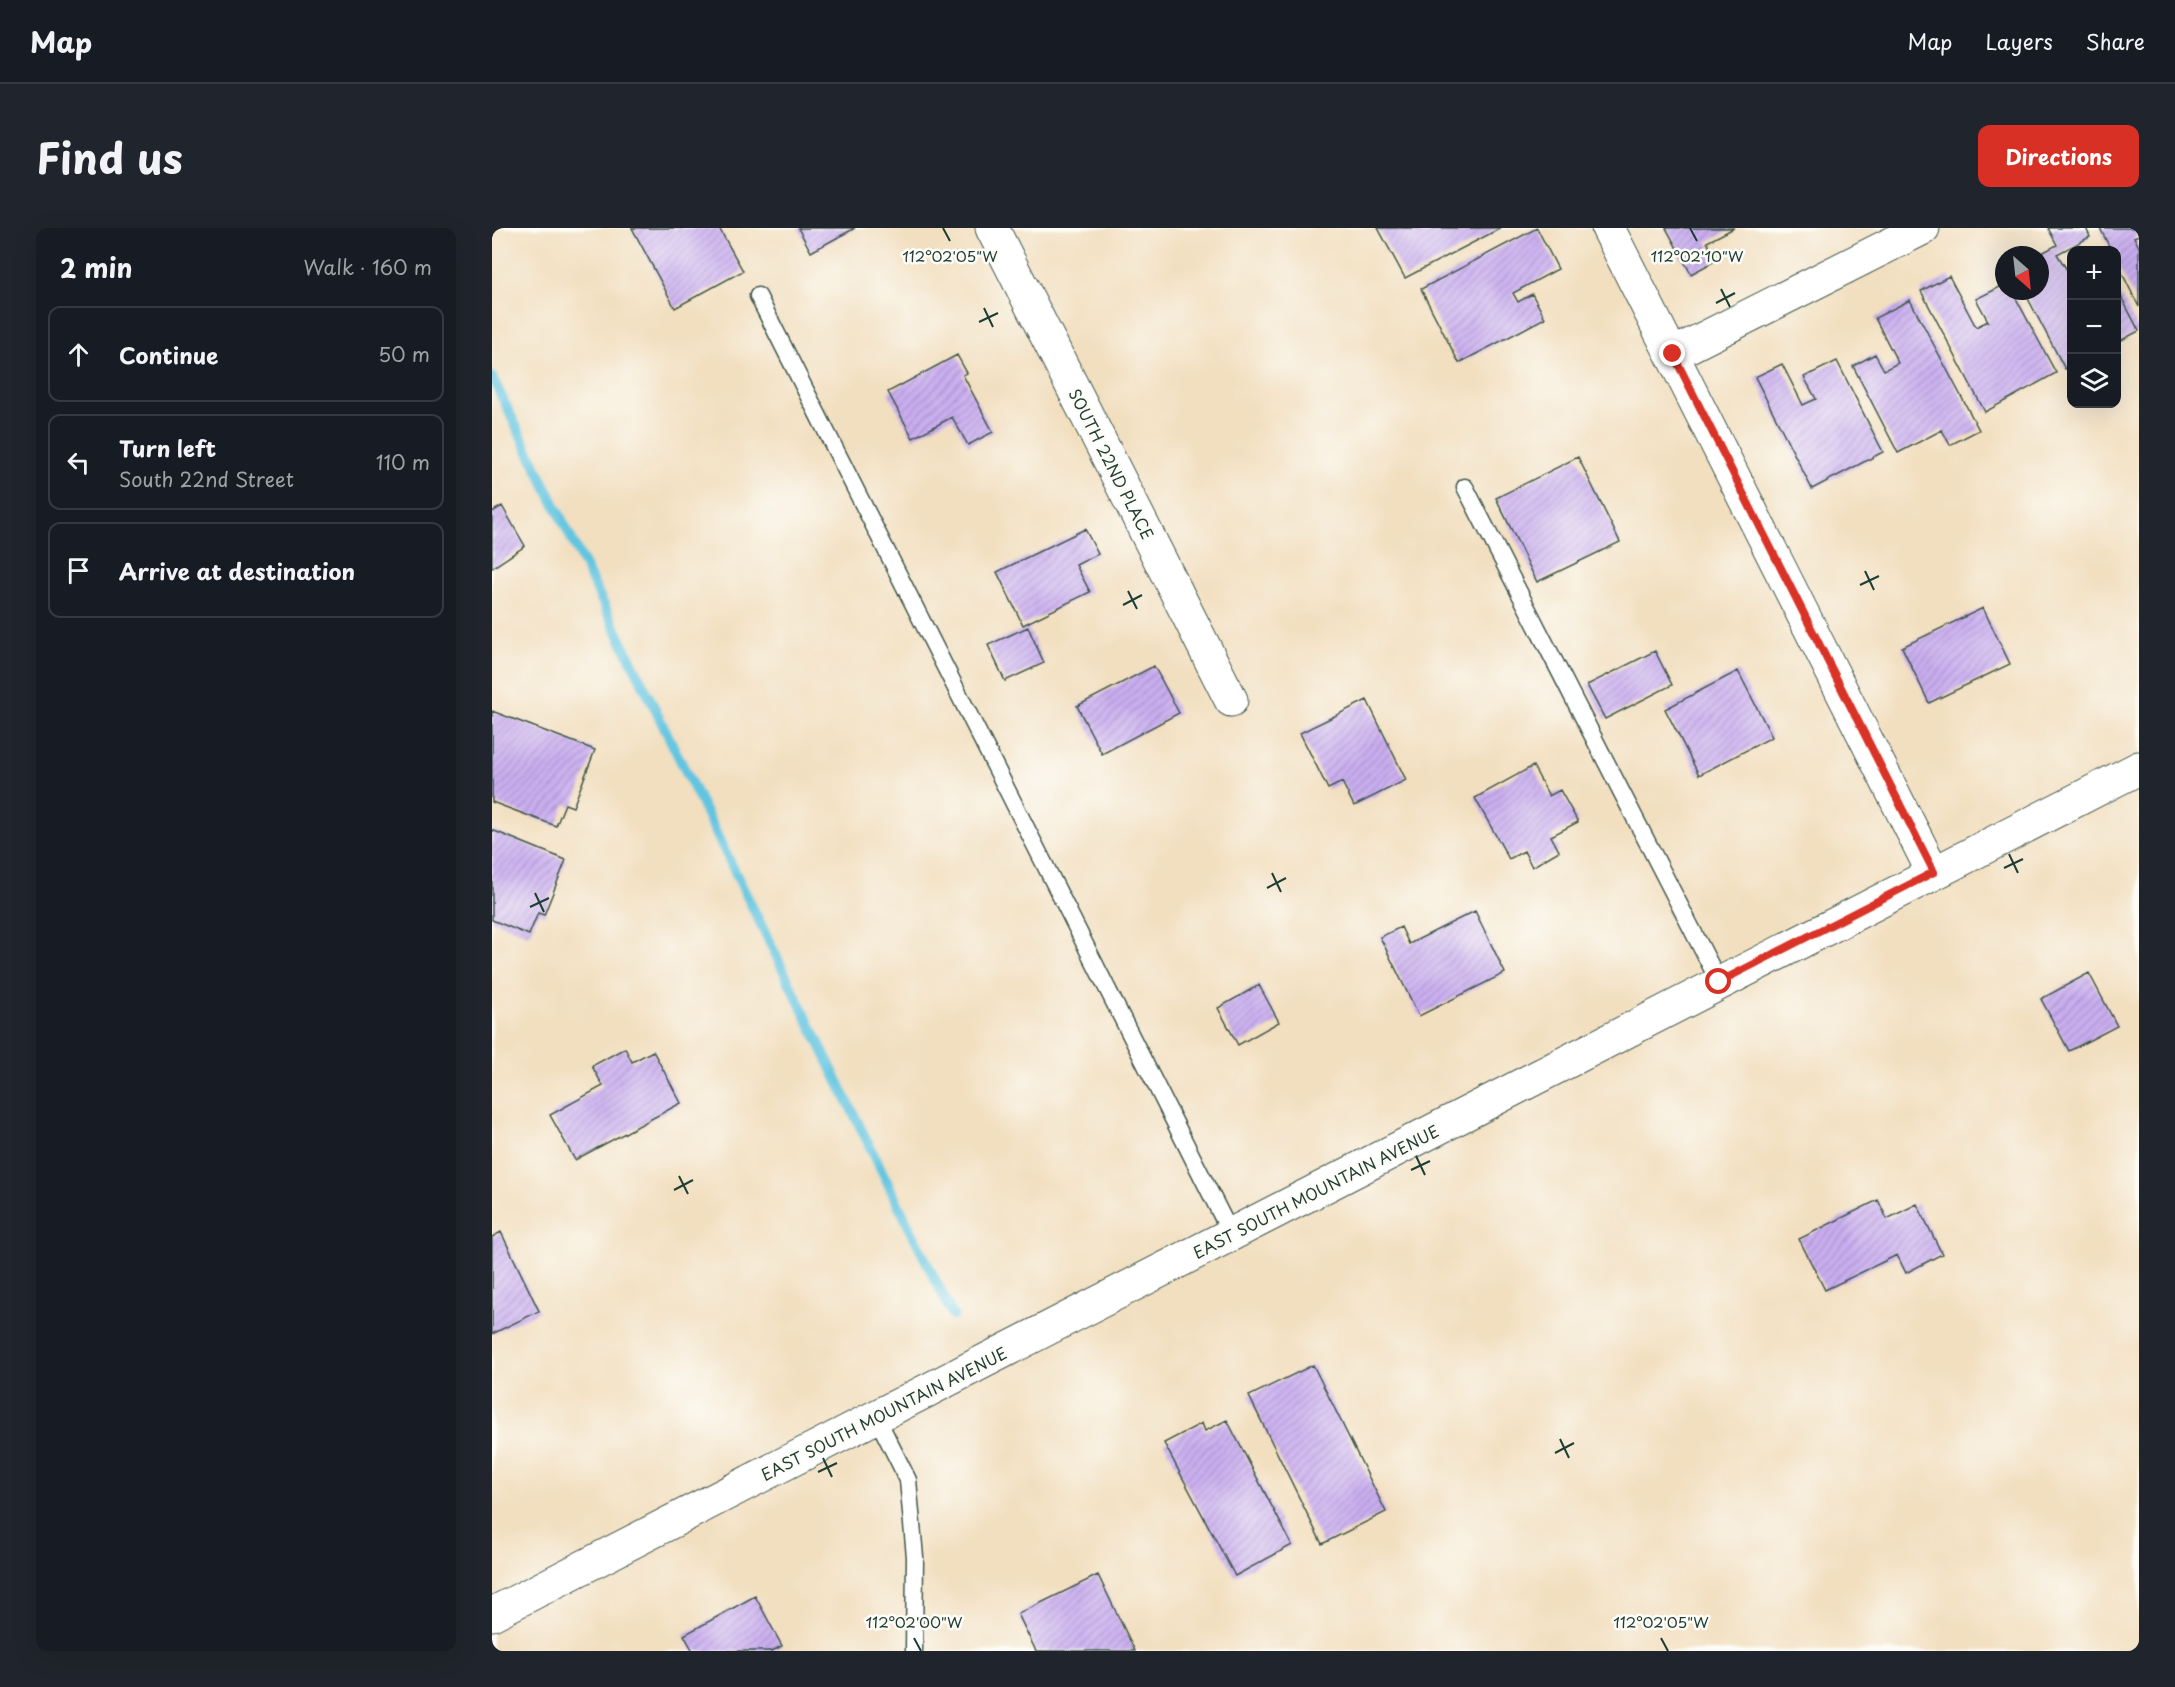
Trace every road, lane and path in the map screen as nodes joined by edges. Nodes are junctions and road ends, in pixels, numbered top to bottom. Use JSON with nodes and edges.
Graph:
{"nodes":[{"id":1,"x":992,"y":228,"type":"edge"},
{"id":2,"x":1608,"y":228,"type":"edge"},
{"id":3,"x":1923,"y":228,"type":"edge"},
{"id":4,"x":758,"y":296,"type":"dead end"},
{"id":5,"x":1673,"y":354,"type":"junction"},
{"id":6,"x":1465,"y":488,"type":"dead end"},
{"id":7,"x":1231,"y":700,"type":"dead end"},
{"id":8,"x":2139,"y":768,"type":"edge"},
{"id":9,"x":1934,"y":872,"type":"junction"},
{"id":10,"x":1719,"y":982,"type":"junction"},
{"id":11,"x":1232,"y":1236,"type":"junction"},
{"id":12,"x":877,"y":1418,"type":"junction"},
{"id":13,"x":492,"y":1614,"type":"edge"},
{"id":14,"x":914,"y":1651,"type":"edge"}],
"edges":[{"from":1,"to":7,"type":"street","name":"SOUTH 22ND PLACE"},
{"from":2,"to":5,"type":"street"},
{"from":3,"to":5,"type":"street"},
{"from":4,"to":11,"type":"lane"},
{"from":5,"to":9,"type":"street"},
{"from":6,"to":10,"type":"lane"},
{"from":8,"to":9,"type":"street","name":"EAST SOUTH MOUNTAIN AVENUE"},
{"from":9,"to":10,"type":"street","name":"EAST SOUTH MOUNTAIN AVENUE"},
{"from":10,"to":11,"type":"street","name":"EAST SOUTH MOUNTAIN AVENUE"},
{"from":11,"to":12,"type":"street","name":"EAST SOUTH MOUNTAIN AVENUE"},
{"from":12,"to":13,"type":"street","name":"EAST SOUTH MOUNTAIN AVENUE"},
{"from":12,"to":14,"type":"lane"}]}
